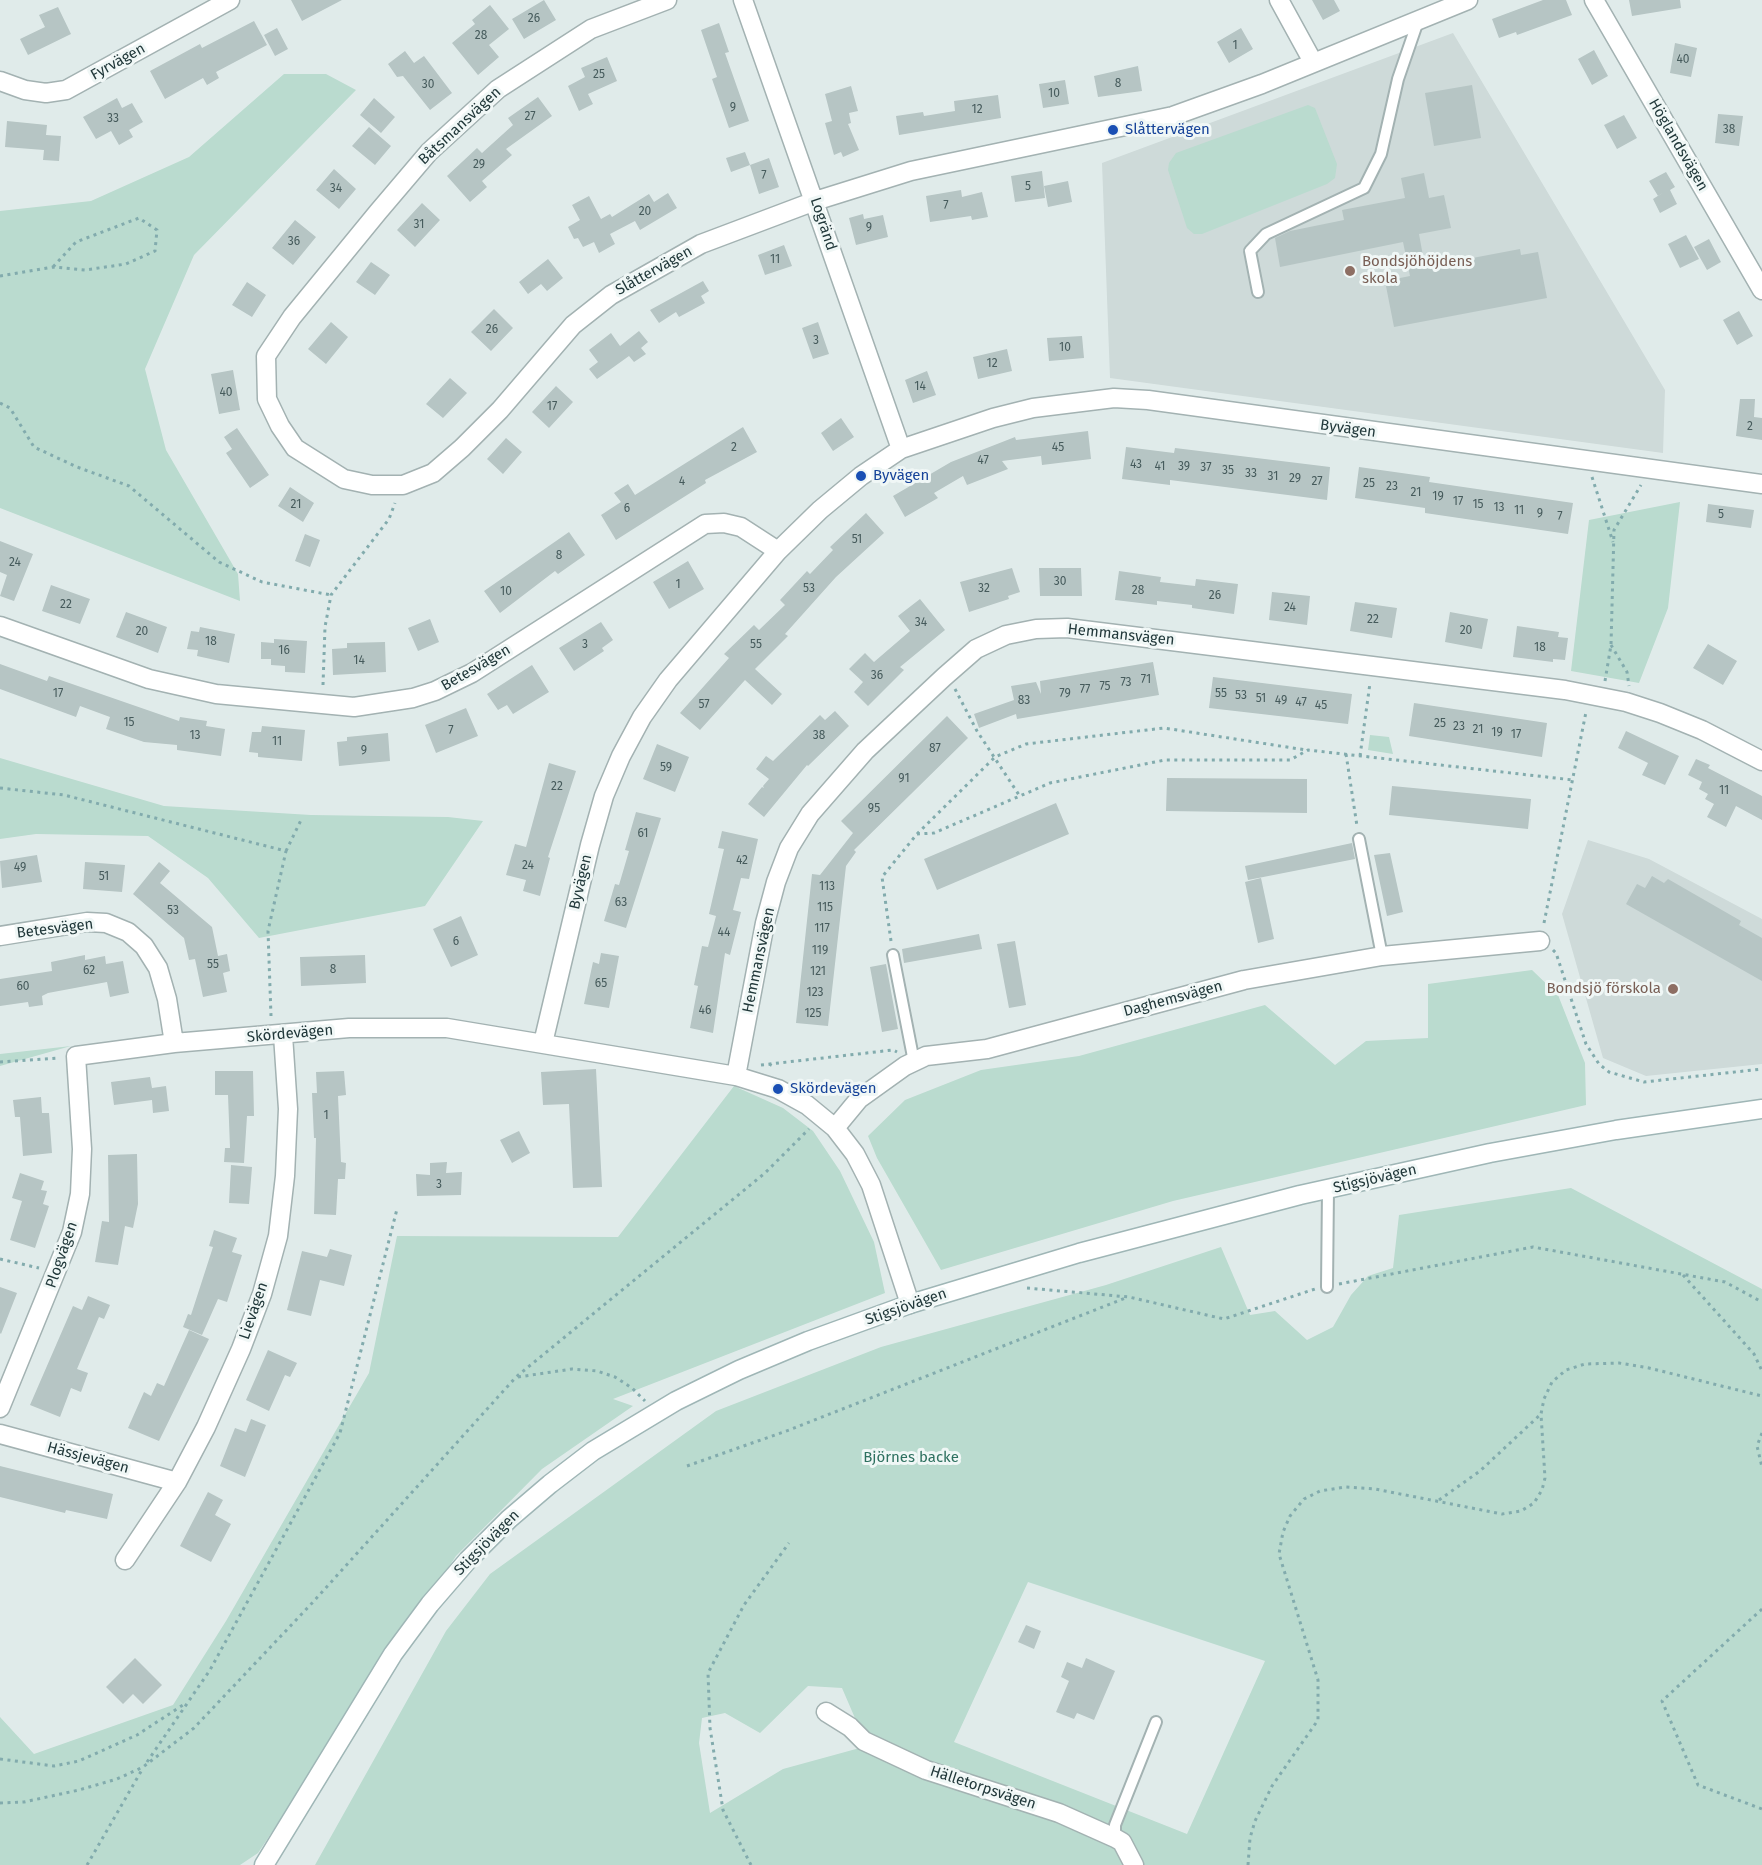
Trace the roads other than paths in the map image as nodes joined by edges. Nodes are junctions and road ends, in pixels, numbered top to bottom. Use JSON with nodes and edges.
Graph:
{"nodes":[{"id":1,"x":230,"y":0,"type":"edge"},
{"id":2,"x":667,"y":0,"type":"edge"},
{"id":3,"x":743,"y":0,"type":"edge"},
{"id":4,"x":1279,"y":0,"type":"edge"},
{"id":5,"x":1468,"y":0,"type":"edge"},
{"id":6,"x":1594,"y":0,"type":"edge"},
{"id":7,"x":1418,"y":21,"type":"junction"},
{"id":8,"x":1313,"y":62,"type":"junction"},
{"id":9,"x":0,"y":81,"type":"edge"},
{"id":10,"x":815,"y":201,"type":"junction"},
{"id":11,"x":322,"y":281,"type":"joint"},
{"id":12,"x":1762,"y":290,"type":"edge"},
{"id":13,"x":1258,"y":292,"type":"dead end"},
{"id":14,"x":901,"y":449,"type":"junction"},
{"id":15,"x":1762,"y":484,"type":"edge"},
{"id":16,"x":778,"y":551,"type":"junction"},
{"id":17,"x":0,"y":626,"type":"edge"},
{"id":18,"x":1762,"y":762,"type":"edge"},
{"id":19,"x":1359,"y":839,"type":"road end"},
{"id":20,"x":0,"y":936,"type":"edge"},
{"id":21,"x":1540,"y":941,"type":"road end"},
{"id":22,"x":893,"y":955,"type":"road end"},
{"id":23,"x":1382,"y":956,"type":"junction"},
{"id":24,"x":278,"y":1035,"type":"junction"},
{"id":25,"x":174,"y":1043,"type":"junction"},
{"id":26,"x":543,"y":1043,"type":"junction"},
{"id":27,"x":76,"y":1056,"type":"joint"},
{"id":28,"x":914,"y":1062,"type":"junction"},
{"id":29,"x":736,"y":1076,"type":"junction"},
{"id":30,"x":1762,"y":1109,"type":"edge"},
{"id":31,"x":828,"y":1123,"type":"junction"},
{"id":32,"x":1328,"y":1190,"type":"junction"},
{"id":33,"x":1327,"y":1287,"type":"road end"},
{"id":34,"x":910,"y":1304,"type":"junction"},
{"id":35,"x":0,"y":1408,"type":"edge"},
{"id":36,"x":0,"y":1434,"type":"edge"},
{"id":37,"x":177,"y":1482,"type":"junction"},
{"id":38,"x":125,"y":1560,"type":"dead end"},
{"id":39,"x":826,"y":1712,"type":"dead end"},
{"id":40,"x":1156,"y":1722,"type":"dead end"},
{"id":41,"x":1115,"y":1838,"type":"junction"},
{"id":42,"x":264,"y":1865,"type":"edge"},
{"id":43,"x":1134,"y":1865,"type":"edge"}],
"edges":[{"from":1,"to":9,"type":"street","name":"Fyrvägen"},
{"from":2,"to":11,"type":"street","name":"Båtsmansvägen"},
{"from":3,"to":10,"type":"street","name":"Logränd"},
{"from":4,"to":8,"type":"street"},
{"from":5,"to":7,"type":"street","name":"Slåttervägen"},
{"from":6,"to":12,"type":"street","name":"Höglandsvägen"},
{"from":7,"to":8,"type":"street","name":"Slåttervägen"},
{"from":7,"to":13,"type":"lane"},
{"from":8,"to":10,"type":"street","name":"Slåttervägen"},
{"from":10,"to":11,"type":"street","name":"Slåttervägen"},
{"from":10,"to":14,"type":"street","name":"Logränd"},
{"from":14,"to":15,"type":"street","name":"Byvägen"},
{"from":14,"to":16,"type":"street","name":"Byvägen"},
{"from":16,"to":17,"type":"street","name":"Betesvägen"},
{"from":16,"to":26,"type":"street","name":"Byvägen"},
{"from":18,"to":29,"type":"street","name":"Hemmansvägen"},
{"from":19,"to":23,"type":"lane"},
{"from":20,"to":25,"type":"street","name":"Betesvägen"},
{"from":21,"to":23,"type":"street","name":"Daghemsvägen"},
{"from":22,"to":28,"type":"lane"},
{"from":23,"to":28,"type":"street","name":"Daghemsvägen"},
{"from":24,"to":25,"type":"street","name":"Skördevägen"},
{"from":24,"to":26,"type":"street","name":"Skördevägen"},
{"from":24,"to":37,"type":"street","name":"Lievägen"},
{"from":25,"to":27,"type":"street","name":"Skördevägen"},
{"from":26,"to":29,"type":"street","name":"Skördevägen"},
{"from":27,"to":35,"type":"street","name":"Plogvägen"},
{"from":28,"to":31,"type":"street","name":"Daghemsvägen"},
{"from":29,"to":31,"type":"street","name":"Skördevägen"},
{"from":30,"to":32,"type":"street","name":"Stigsjövägen"},
{"from":31,"to":34,"type":"street","name":"Skördevägen"},
{"from":32,"to":33,"type":"lane"},
{"from":32,"to":34,"type":"street","name":"Stigsjövägen"},
{"from":34,"to":42,"type":"street","name":"Stigsjövägen"},
{"from":36,"to":37,"type":"street","name":"Hässjevägen"},
{"from":37,"to":38,"type":"street","name":"Lievägen"},
{"from":39,"to":41,"type":"street","name":"Hälletorpsvägen"},
{"from":40,"to":41,"type":"lane"},
{"from":41,"to":43,"type":"street","name":"Hälletorpsvägen"}]}
